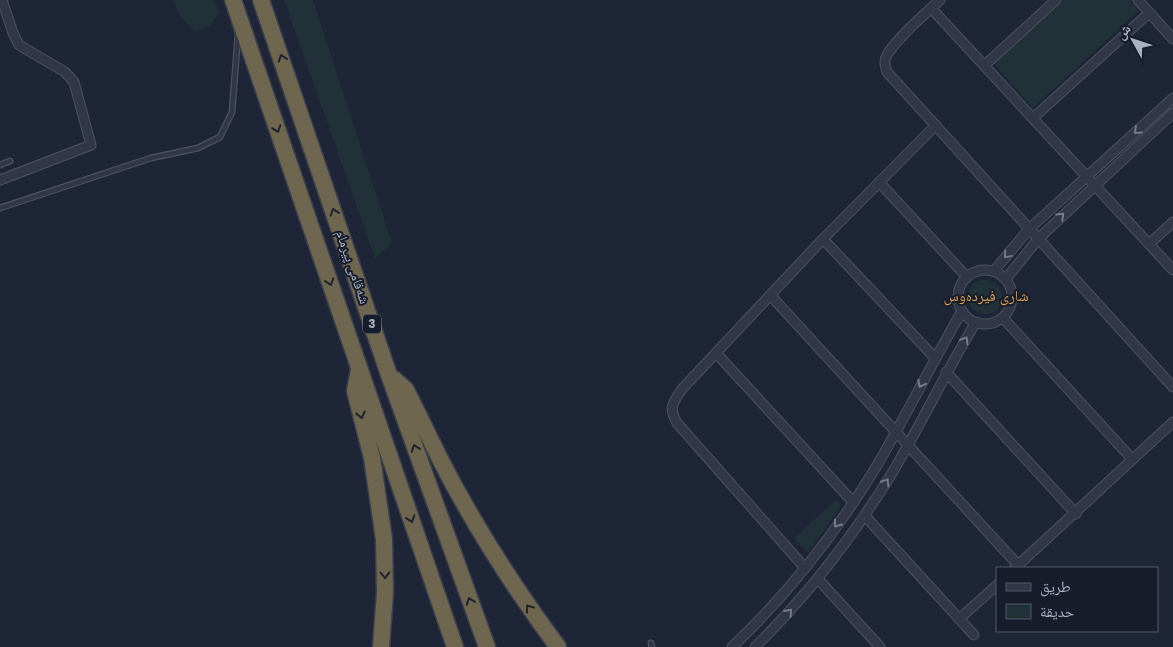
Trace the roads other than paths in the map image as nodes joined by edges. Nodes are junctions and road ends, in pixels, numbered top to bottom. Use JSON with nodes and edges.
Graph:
{"nodes":[{"id":1,"x":2,"y":0,"type":"edge"},
{"id":2,"x":233,"y":0,"type":"edge"},
{"id":3,"x":261,"y":0,"type":"edge"},
{"id":4,"x":940,"y":0,"type":"edge"},
{"id":5,"x":1056,"y":0,"type":"edge"},
{"id":6,"x":1138,"y":0,"type":"edge"},
{"id":7,"x":931,"y":8,"type":"junction"},
{"id":8,"x":1149,"y":13,"type":"junction"},
{"id":9,"x":239,"y":18,"type":"junction"},
{"id":10,"x":1173,"y":40,"type":"edge"},
{"id":11,"x":984,"y":65,"type":"junction"},
{"id":12,"x":1173,"y":98,"type":"edge"},
{"id":13,"x":1173,"y":113,"type":"edge"},
{"id":14,"x":1033,"y":118,"type":"junction"},
{"id":15,"x":936,"y":125,"type":"junction"},
{"id":16,"x":10,"y":162,"type":"dead end"},
{"id":17,"x":0,"y":165,"type":"edge"},
{"id":18,"x":1086,"y":176,"type":"junction"},
{"id":19,"x":0,"y":180,"type":"edge"},
{"id":20,"x":879,"y":182,"type":"junction"},
{"id":21,"x":1094,"y":185,"type":"junction"},
{"id":22,"x":0,"y":208,"type":"edge"},
{"id":23,"x":1173,"y":222,"type":"edge"},
{"id":24,"x":1029,"y":229,"type":"junction"},
{"id":25,"x":824,"y":239,"type":"junction"},
{"id":26,"x":1038,"y":239,"type":"junction"},
{"id":27,"x":1149,"y":244,"type":"junction"},
{"id":28,"x":1173,"y":270,"type":"edge"},
{"id":29,"x":994,"y":271,"type":"junction"},
{"id":30,"x":966,"y":276,"type":"junction"},
{"id":31,"x":1006,"y":279,"type":"junction"},
{"id":32,"x":771,"y":296,"type":"junction"},
{"id":33,"x":962,"y":312,"type":"junction"},
{"id":34,"x":1003,"y":318,"type":"junction"},
{"id":35,"x":976,"y":322,"type":"junction"},
{"id":36,"x":716,"y":353,"type":"junction"},
{"id":37,"x":935,"y":358,"type":"junction"},
{"id":38,"x":360,"y":367,"type":"junction"},
{"id":39,"x":946,"y":372,"type":"junction"},
{"id":40,"x":389,"y":375,"type":"junction"},
{"id":41,"x":1173,"y":387,"type":"edge"},
{"id":42,"x":1173,"y":422,"type":"edge"},
{"id":43,"x":896,"y":431,"type":"junction"},
{"id":44,"x":908,"y":446,"type":"junction"},
{"id":45,"x":1132,"y":459,"type":"junction"},
{"id":46,"x":853,"y":502,"type":"junction"},
{"id":47,"x":1076,"y":514,"type":"junction"},
{"id":48,"x":865,"y":516,"type":"junction"},
{"id":49,"x":1017,"y":567,"type":"edge"},
{"id":50,"x":805,"y":568,"type":"junction"},
{"id":51,"x":818,"y":578,"type":"junction"},
{"id":52,"x":996,"y":586,"type":"edge"},
{"id":53,"x":959,"y":619,"type":"junction"},
{"id":54,"x":974,"y":635,"type":"dead end"},
{"id":55,"x":381,"y":647,"type":"edge"},
{"id":56,"x":455,"y":647,"type":"edge"},
{"id":57,"x":487,"y":647,"type":"edge"},
{"id":58,"x":558,"y":647,"type":"edge"},
{"id":59,"x":732,"y":647,"type":"edge"},
{"id":60,"x":755,"y":647,"type":"edge"},
{"id":61,"x":880,"y":647,"type":"edge"}],
"edges":[{"from":1,"to":19,"type":"street"},
{"from":2,"to":9,"type":"highway","name":"شەقامی پیرمام","number":"3"},
{"from":40,"to":3,"type":"highway","name":"شەقامی پیرمام","number":"3","one_way":true},
{"from":4,"to":7,"type":"street"},
{"from":5,"to":11,"type":"street"},
{"from":6,"to":8,"type":"street"},
{"from":7,"to":11,"type":"street"},
{"from":7,"to":15,"type":"street"},
{"from":8,"to":10,"type":"street"},
{"from":8,"to":14,"type":"street"},
{"from":9,"to":22,"type":"lane"},
{"from":9,"to":38,"type":"highway","name":"شەقامی پیرمام","number":"3","one_way":true},
{"from":11,"to":14,"type":"street"},
{"from":12,"to":18,"type":"street","one_way":true},
{"from":13,"to":21,"type":"street"},
{"from":14,"to":18,"type":"street"},
{"from":15,"to":20,"type":"street"},
{"from":15,"to":24,"type":"street"},
{"from":16,"to":17,"type":"lane"},
{"from":18,"to":21,"type":"street"},
{"from":18,"to":24,"type":"street"},
{"from":20,"to":25,"type":"street"},
{"from":20,"to":30,"type":"street"},
{"from":26,"to":21,"type":"street","one_way":true},
{"from":21,"to":27,"type":"street"},
{"from":23,"to":27,"type":"street"},
{"from":24,"to":26,"type":"street"},
{"from":24,"to":29,"type":"street","one_way":true},
{"from":25,"to":32,"type":"street"},
{"from":25,"to":37,"type":"street"},
{"from":26,"to":31,"type":"street"},
{"from":26,"to":41,"type":"street"},
{"from":27,"to":28,"type":"street"},
{"from":29,"to":30,"type":"street"},
{"from":29,"to":31,"type":"street"},
{"from":30,"to":33,"type":"street"},
{"from":31,"to":34,"type":"street"},
{"from":32,"to":36,"type":"street"},
{"from":32,"to":43,"type":"street"},
{"from":33,"to":35,"type":"street"},
{"from":33,"to":37,"type":"street"},
{"from":34,"to":35,"type":"street"},
{"from":34,"to":45,"type":"street"},
{"from":39,"to":35,"type":"street","one_way":true},
{"from":36,"to":46,"type":"street"},
{"from":36,"to":50,"type":"street"},
{"from":37,"to":43,"type":"street","one_way":true},
{"from":38,"to":55,"type":"highway","one_way":true},
{"from":38,"to":56,"type":"highway","name":"شەقامی پیرمام","number":"3","one_way":true},
{"from":39,"to":44,"type":"street"},
{"from":39,"to":47,"type":"street"},
{"from":57,"to":40,"type":"highway","name":"شەقامی پیرمام","number":"3","one_way":true},
{"from":58,"to":40,"type":"highway","one_way":true},
{"from":42,"to":45,"type":"street"},
{"from":43,"to":44,"type":"street"},
{"from":43,"to":46,"type":"street"},
{"from":48,"to":44,"type":"street","one_way":true},
{"from":44,"to":49,"type":"street"},
{"from":45,"to":47,"type":"street"},
{"from":46,"to":50,"type":"street","one_way":true},
{"from":47,"to":49,"type":"street"},
{"from":48,"to":51,"type":"street"},
{"from":48,"to":53,"type":"street"},
{"from":50,"to":59,"type":"street"},
{"from":60,"to":51,"type":"street","one_way":true},
{"from":51,"to":61,"type":"street"},
{"from":52,"to":53,"type":"street"},
{"from":53,"to":54,"type":"street"}]}
